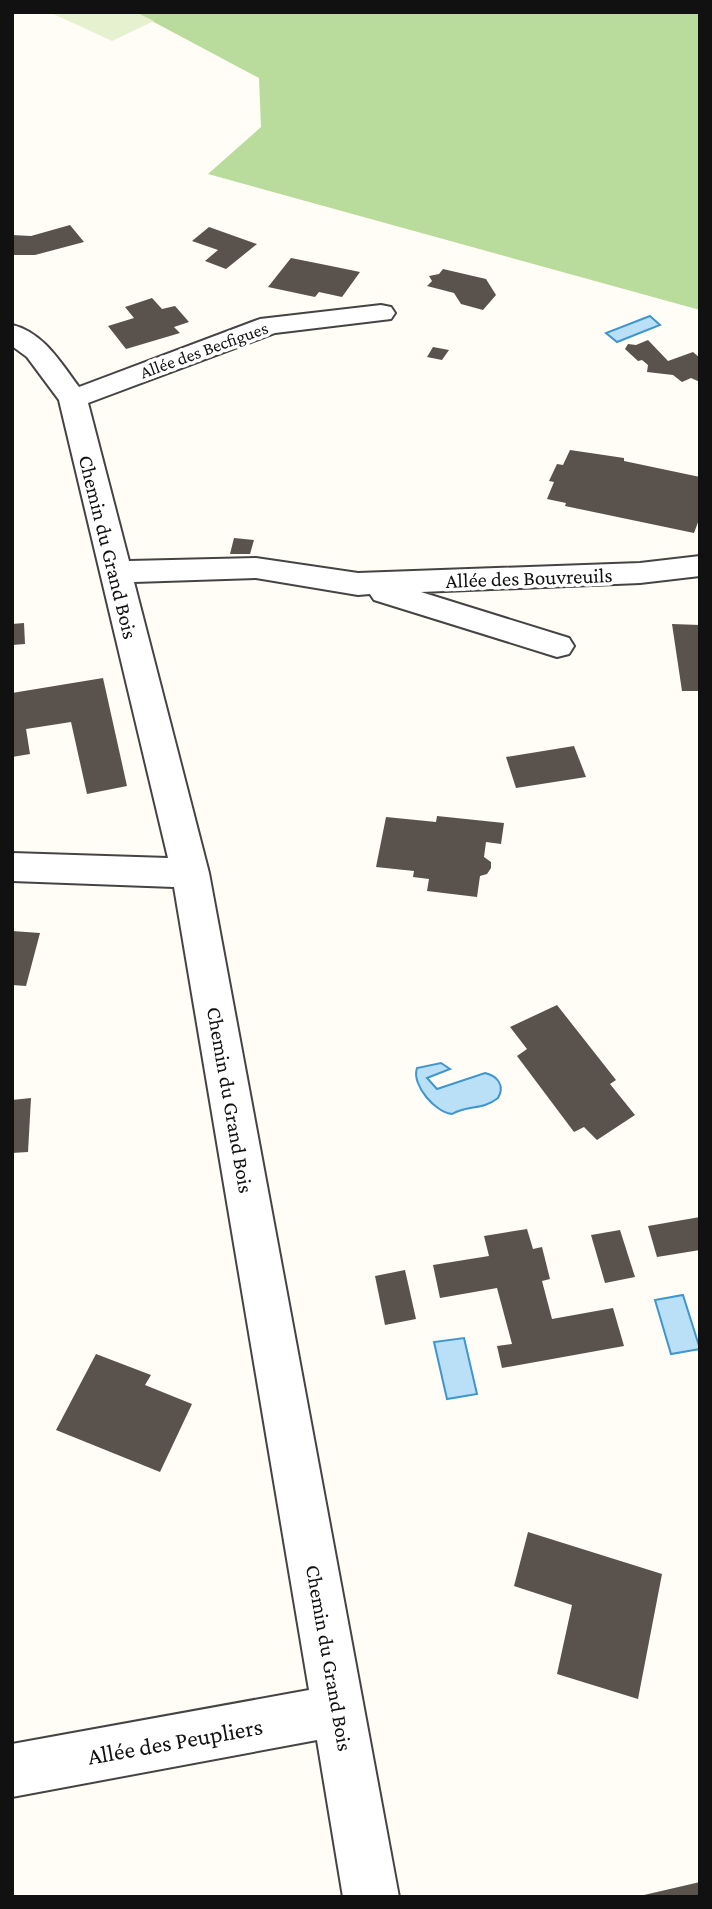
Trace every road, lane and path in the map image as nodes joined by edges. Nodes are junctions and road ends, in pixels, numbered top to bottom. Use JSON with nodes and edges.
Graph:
{"nodes":[{"id":1,"x":382,"y":313,"type":"dead end"},
{"id":2,"x":12,"y":333,"type":"edge"},
{"id":3,"x":73,"y":399,"type":"junction"},
{"id":4,"x":700,"y":566,"type":"edge"},
{"id":5,"x":114,"y":572,"type":"junction"},
{"id":6,"x":358,"y":584,"type":"junction"},
{"id":7,"x":556,"y":646,"type":"dead end"},
{"id":8,"x":12,"y":867,"type":"edge"},
{"id":9,"x":190,"y":873,"type":"junction"},
{"id":10,"x":338,"y":1710,"type":"junction"},
{"id":11,"x":12,"y":1771,"type":"edge"},
{"id":12,"x":371,"y":1897,"type":"edge"}],
"edges":[{"from":1,"to":3,"type":"street","name":"Allée des Becfigues"},
{"from":2,"to":3,"type":"street","name":"Chemin du Grand Bois"},
{"from":3,"to":5,"type":"street","name":"Chemin du Grand Bois"},
{"from":4,"to":6,"type":"street","name":"Allée des Bouvreuils"},
{"from":5,"to":6,"type":"street","name":"Allée des Bouvreuils"},
{"from":5,"to":9,"type":"street","name":"Chemin du Grand Bois"},
{"from":6,"to":7,"type":"street","name":"Allée des Bouvreuils"},
{"from":8,"to":9,"type":"street"},
{"from":9,"to":10,"type":"street","name":"Chemin du Grand Bois"},
{"from":10,"to":11,"type":"street","name":"Allée des Peupliers"},
{"from":10,"to":12,"type":"street","name":"Chemin du Grand Bois"}]}
